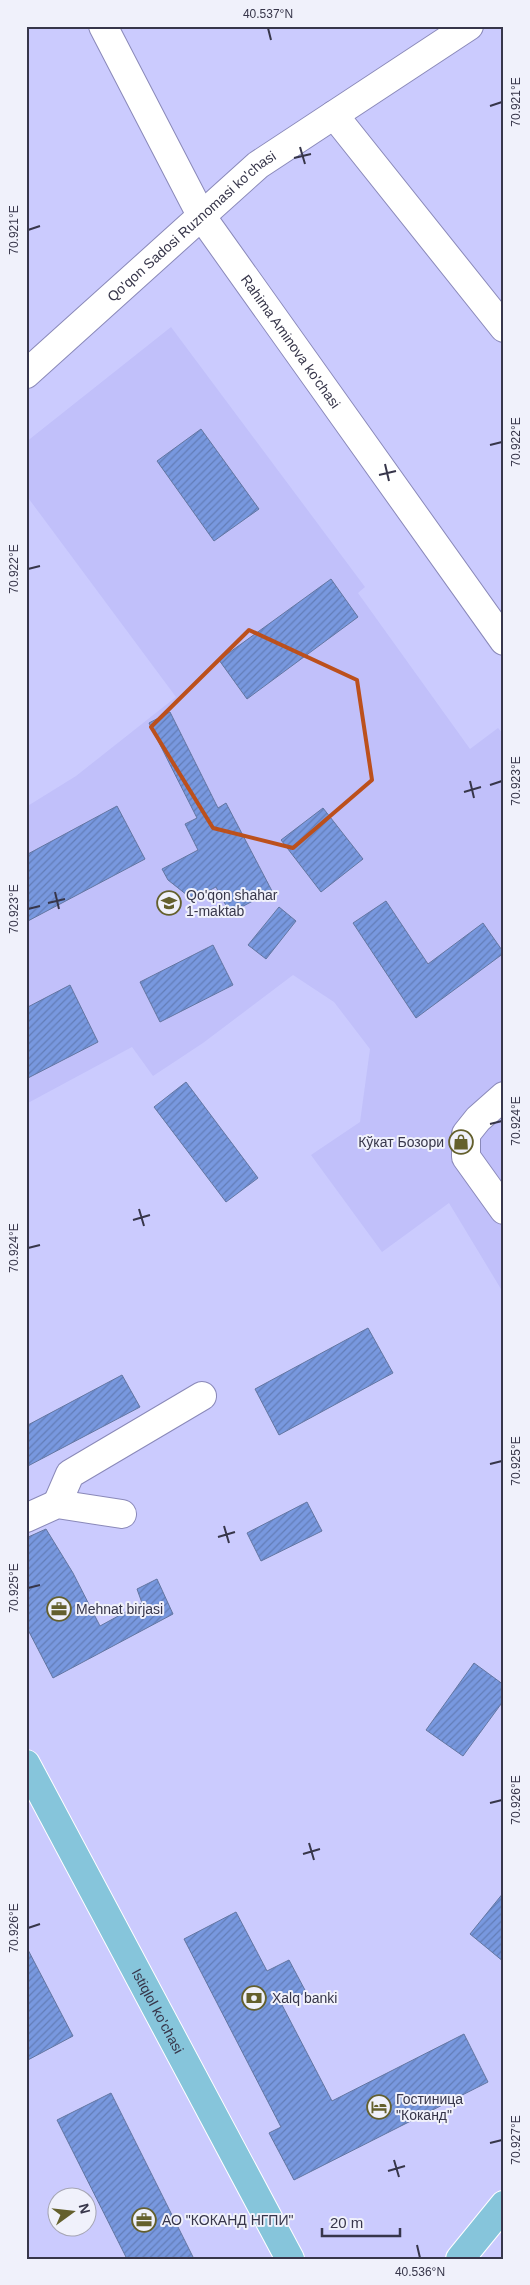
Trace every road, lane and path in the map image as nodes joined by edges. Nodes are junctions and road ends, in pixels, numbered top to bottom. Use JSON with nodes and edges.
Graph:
{"nodes":[{"id":1,"x":103,"y":26,"type":"edge"},
{"id":2,"x":468,"y":26,"type":"edge"},
{"id":3,"x":334,"y":115,"type":"junction"},
{"id":4,"x":202,"y":216,"type":"junction"},
{"id":5,"x":504,"y":328,"type":"edge"},
{"id":6,"x":26,"y":374,"type":"edge"},
{"id":7,"x":504,"y":641,"type":"edge"},
{"id":8,"x":504,"y":1096,"type":"edge"},
{"id":9,"x":504,"y":1210,"type":"edge"},
{"id":10,"x":202,"y":1396,"type":"dead end"},
{"id":11,"x":57,"y":1504,"type":"junction"},
{"id":12,"x":122,"y":1514,"type":"dead end"},
{"id":13,"x":26,"y":1518,"type":"edge"},
{"id":14,"x":26,"y":1764,"type":"edge"},
{"id":15,"x":504,"y":2205,"type":"edge"},
{"id":16,"x":290,"y":2259,"type":"edge"},
{"id":17,"x":460,"y":2259,"type":"edge"}],
"edges":[{"from":1,"to":4,"type":"street","name":"Rahima Aminova ko'chasi"},
{"from":2,"to":3,"type":"street","name":"Qo'qon Sadosi Ruznomasi ko'chasi"},
{"from":3,"to":4,"type":"street","name":"Qo'qon Sadosi Ruznomasi ko'chasi"},
{"from":3,"to":5,"type":"street"},
{"from":4,"to":6,"type":"street","name":"Qo'qon Sadosi Ruznomasi ko'chasi"},
{"from":4,"to":7,"type":"street","name":"Rahima Aminova ko'chasi"},
{"from":8,"to":9,"type":"street"},
{"from":10,"to":11,"type":"street"},
{"from":11,"to":12,"type":"street"},
{"from":11,"to":13,"type":"street"},
{"from":14,"to":16,"type":"main road","name":"Istiqlol ko'chasi"},
{"from":15,"to":17,"type":"main road"}]}
